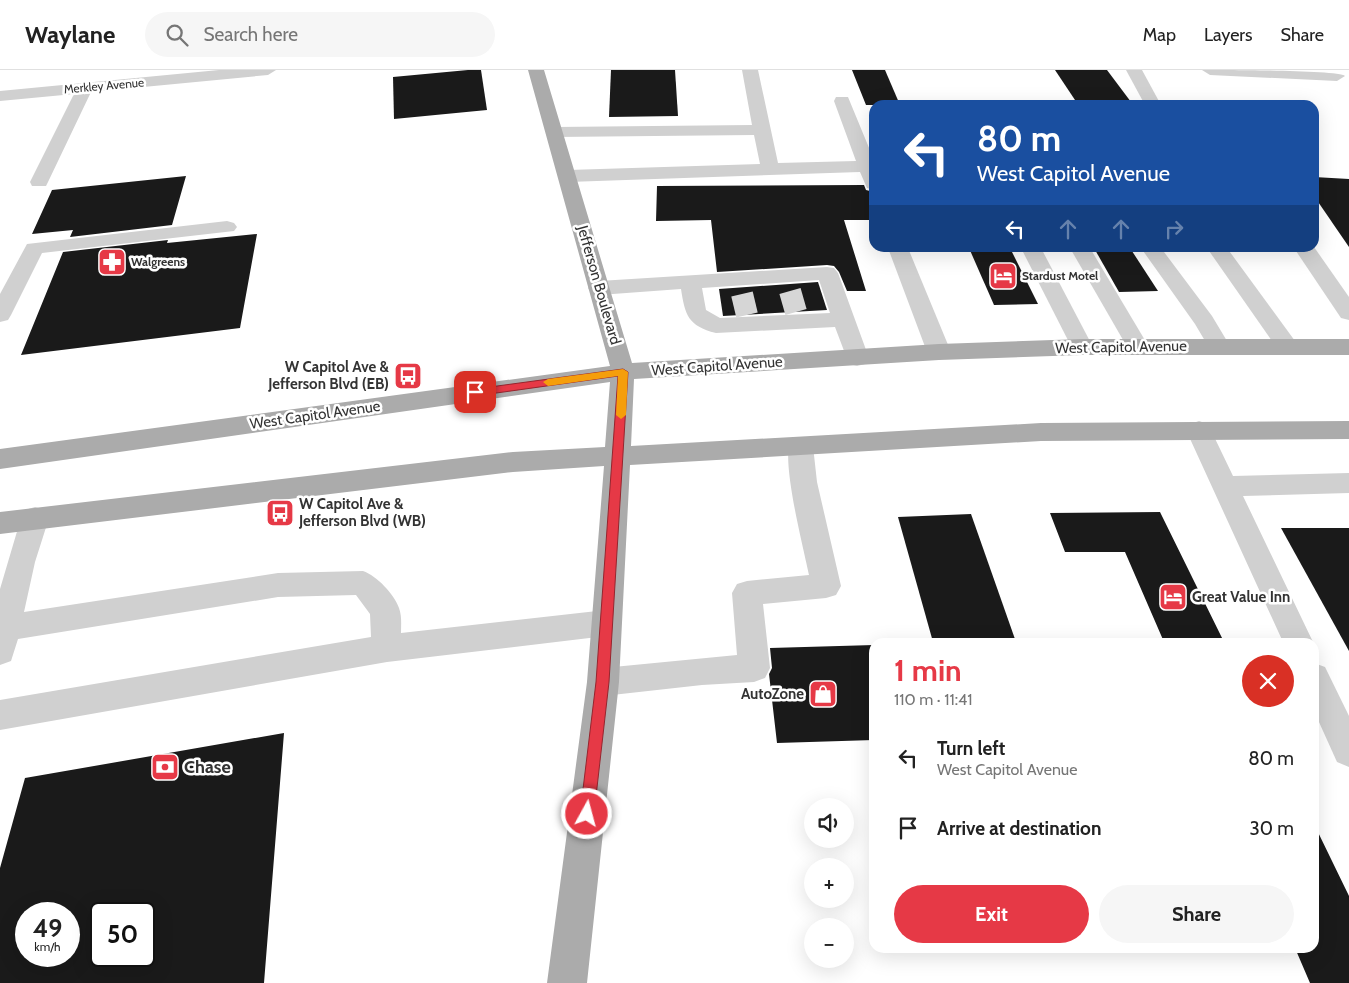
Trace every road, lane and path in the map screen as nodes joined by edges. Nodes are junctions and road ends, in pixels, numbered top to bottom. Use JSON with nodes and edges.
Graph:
{"nodes":[{"id":1,"x":268,"y":70,"type":"edge"},
{"id":2,"x":536,"y":70,"type":"edge"},
{"id":3,"x":750,"y":70,"type":"edge"},
{"id":4,"x":1134,"y":70,"type":"edge"},
{"id":5,"x":1210,"y":70,"type":"edge"},
{"id":6,"x":1340,"y":74,"type":"edge"},
{"id":7,"x":85,"y":88,"type":"junction"},
{"id":8,"x":1349,"y":89,"type":"edge"},
{"id":9,"x":0,"y":96,"type":"edge"},
{"id":10,"x":1150,"y":100,"type":"edge"},
{"id":11,"x":842,"y":102,"type":"dead end"},
{"id":12,"x":762,"y":130,"type":"junction"},
{"id":13,"x":555,"y":132,"type":"junction"},
{"id":14,"x":867,"y":166,"type":"junction"},
{"id":15,"x":770,"y":169,"type":"junction"},
{"id":16,"x":869,"y":171,"type":"edge"},
{"id":17,"x":568,"y":176,"type":"junction"},
{"id":18,"x":39,"y":182,"type":"dead end"},
{"id":19,"x":227,"y":227,"type":"dead end"},
{"id":20,"x":900,"y":252,"type":"edge"},
{"id":21,"x":1033,"y":252,"type":"edge"},
{"id":22,"x":1082,"y":252,"type":"edge"},
{"id":23,"x":1154,"y":252,"type":"edge"},
{"id":24,"x":1220,"y":252,"type":"edge"},
{"id":25,"x":1307,"y":252,"type":"edge"},
{"id":26,"x":690,"y":282,"type":"junction"},
{"id":27,"x":599,"y":288,"type":"junction"},
{"id":28,"x":744,"y":303,"type":"junction"},
{"id":29,"x":1349,"y":312,"type":"edge"},
{"id":30,"x":0,"y":315,"type":"edge"},
{"id":31,"x":843,"y":319,"type":"junction"},
{"id":32,"x":1219,"y":346,"type":"junction"},
{"id":33,"x":1287,"y":346,"type":"junction"},
{"id":34,"x":1349,"y":346,"type":"edge"},
{"id":35,"x":1082,"y":347,"type":"junction"},
{"id":36,"x":1138,"y":347,"type":"junction"},
{"id":37,"x":939,"y":352,"type":"junction"},
{"id":38,"x":857,"y":358,"type":"junction"},
{"id":39,"x":623,"y":372,"type":"junction"},
{"id":40,"x":1199,"y":430,"type":"junction"},
{"id":41,"x":1349,"y":430,"type":"edge"},
{"id":42,"x":800,"y":446,"type":"junction"},
{"id":43,"x":618,"y":457,"type":"junction"},
{"id":44,"x":0,"y":459,"type":"edge"},
{"id":45,"x":1349,"y":483,"type":"edge"},
{"id":46,"x":1224,"y":486,"type":"junction"},
{"id":47,"x":35,"y":518,"type":"junction"},
{"id":48,"x":0,"y":523,"type":"edge"},
{"id":49,"x":606,"y":624,"type":"junction"},
{"id":50,"x":2,"y":636,"type":"edge"},
{"id":51,"x":1296,"y":638,"type":"edge"},
{"id":52,"x":387,"y":648,"type":"junction"},
{"id":53,"x":603,"y":682,"type":"junction"},
{"id":54,"x":1319,"y":688,"type":"edge"},
{"id":55,"x":0,"y":715,"type":"edge"},
{"id":56,"x":1349,"y":751,"type":"edge"},
{"id":57,"x":567,"y":983,"type":"edge"}],
"edges":[{"from":1,"to":7,"type":"street","name":"Merkley Avenue"},
{"from":2,"to":13,"type":"main road","name":"Jefferson Boulevard"},
{"from":3,"to":12,"type":"street"},
{"from":4,"to":10,"type":"street"},
{"from":5,"to":6,"type":"street"},
{"from":6,"to":8,"type":"street"},
{"from":7,"to":9,"type":"street","name":"Merkley Avenue"},
{"from":7,"to":18,"type":"street"},
{"from":11,"to":14,"type":"street"},
{"from":12,"to":13,"type":"street"},
{"from":12,"to":15,"type":"street"},
{"from":13,"to":17,"type":"main road","name":"Jefferson Boulevard"},
{"from":14,"to":15,"type":"street"},
{"from":14,"to":16,"type":"street"},
{"from":15,"to":17,"type":"street"},
{"from":17,"to":27,"type":"main road","name":"Jefferson Boulevard"},
{"from":19,"to":30,"type":"street"},
{"from":20,"to":37,"type":"street"},
{"from":21,"to":35,"type":"street"},
{"from":22,"to":36,"type":"street"},
{"from":23,"to":32,"type":"street"},
{"from":24,"to":33,"type":"street"},
{"from":25,"to":29,"type":"street"},
{"from":26,"to":27,"type":"street"},
{"from":26,"to":28,"type":"street"},
{"from":26,"to":28,"type":"street"},
{"from":27,"to":39,"type":"main road","name":"Jefferson Boulevard"},
{"from":28,"to":31,"type":"street"},
{"from":28,"to":31,"type":"street"},
{"from":31,"to":38,"type":"street"},
{"from":32,"to":33,"type":"main road","name":"West Capitol Avenue"},
{"from":32,"to":36,"type":"main road","name":"West Capitol Avenue"},
{"from":33,"to":34,"type":"main road","name":"West Capitol Avenue"},
{"from":35,"to":36,"type":"main road","name":"West Capitol Avenue"},
{"from":35,"to":37,"type":"main road","name":"West Capitol Avenue"},
{"from":37,"to":38,"type":"main road","name":"West Capitol Avenue"},
{"from":38,"to":39,"type":"main road","name":"West Capitol Avenue"},
{"from":39,"to":43,"type":"main road","name":"Jefferson Boulevard"},
{"from":39,"to":44,"type":"main road","name":"West Capitol Avenue"},
{"from":40,"to":41,"type":"main road"},
{"from":40,"to":42,"type":"main road"},
{"from":40,"to":46,"type":"street"},
{"from":42,"to":43,"type":"main road"},
{"from":42,"to":53,"type":"street"},
{"from":43,"to":47,"type":"main road"},
{"from":43,"to":49,"type":"main road","name":"Jefferson Boulevard"},
{"from":45,"to":46,"type":"street"},
{"from":46,"to":51,"type":"street"},
{"from":47,"to":48,"type":"main road"},
{"from":47,"to":50,"type":"street"},
{"from":49,"to":52,"type":"street"},
{"from":49,"to":53,"type":"main road","name":"Jefferson Boulevard"},
{"from":50,"to":52,"type":"street"},
{"from":52,"to":55,"type":"street"},
{"from":53,"to":57,"type":"main road","name":"Jefferson Boulevard"},
{"from":54,"to":56,"type":"street"}]}
